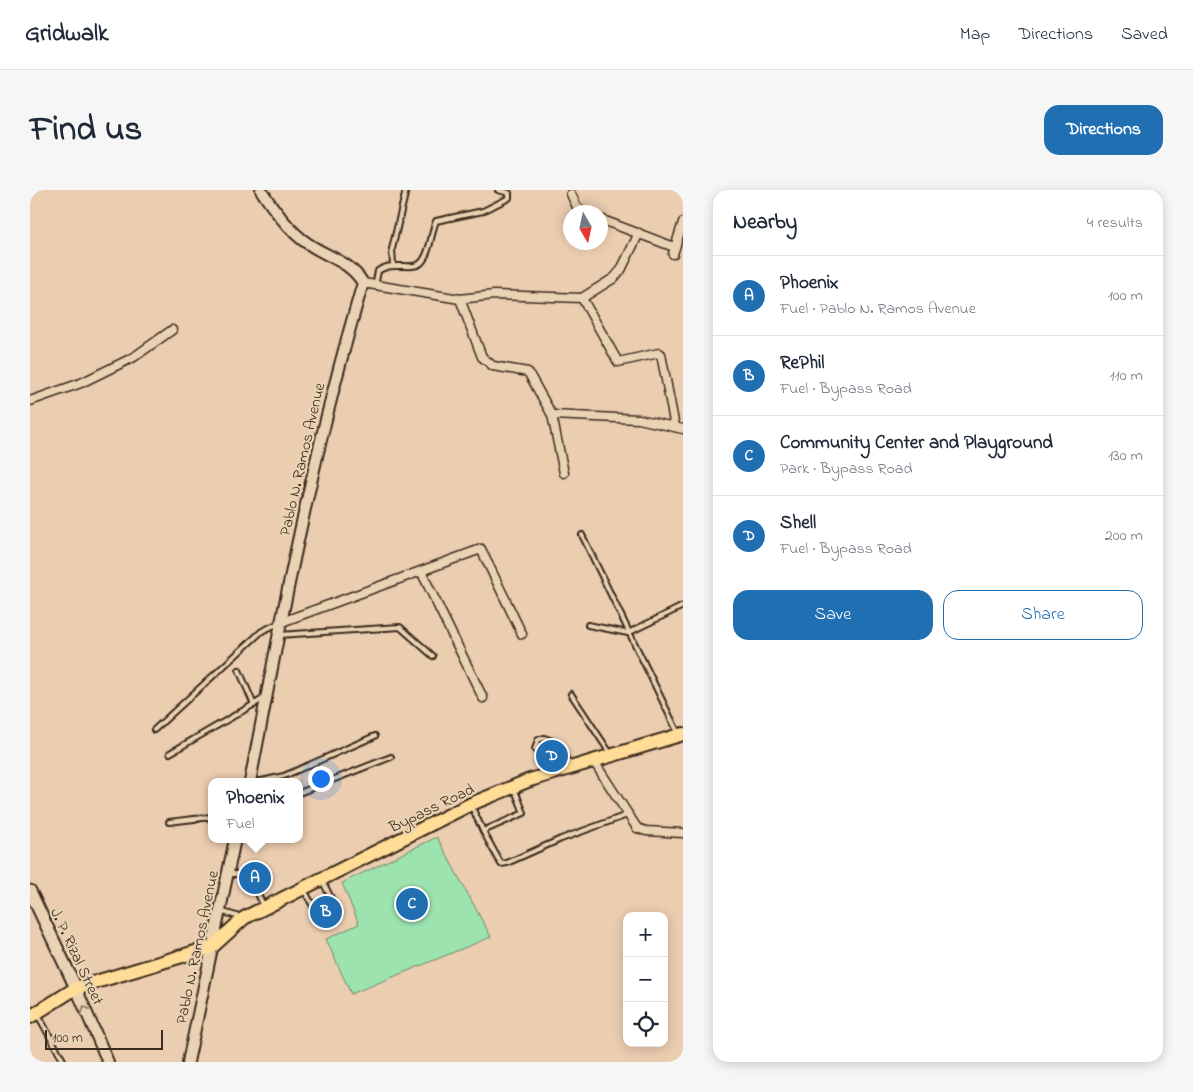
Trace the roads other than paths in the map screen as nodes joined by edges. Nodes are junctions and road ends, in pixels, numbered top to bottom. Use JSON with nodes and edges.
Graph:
{"nodes":[{"id":1,"x":261,"y":190,"type":"edge"},
{"id":2,"x":406,"y":190,"type":"edge"},
{"id":3,"x":498,"y":190,"type":"edge"},
{"id":4,"x":571,"y":194,"type":"dead end"},
{"id":5,"x":576,"y":205,"type":"edge"},
{"id":6,"x":608,"y":222,"type":"edge"},
{"id":7,"x":683,"y":222,"type":"edge"},
{"id":8,"x":638,"y":233,"type":"junction"},
{"id":9,"x":393,"y":265,"type":"junction"},
{"id":10,"x":363,"y":283,"type":"junction"},
{"id":11,"x":375,"y":286,"type":"junction"},
{"id":12,"x":582,"y":298,"type":"junction"},
{"id":13,"x":460,"y":299,"type":"junction"},
{"id":14,"x":172,"y":330,"type":"dead end"},
{"id":15,"x":30,"y":401,"type":"edge"},
{"id":16,"x":552,"y":414,"type":"junction"},
{"id":17,"x":679,"y":428,"type":"edge"},
{"id":18,"x":564,"y":473,"type":"dead end"},
{"id":19,"x":582,"y":535,"type":"dead end"},
{"id":20,"x":421,"y":571,"type":"junction"},
{"id":21,"x":683,"y":606,"type":"edge"},
{"id":22,"x":279,"y":624,"type":"junction"},
{"id":23,"x":588,"y":625,"type":"dead end"},
{"id":24,"x":628,"y":633,"type":"junction"},
{"id":25,"x":522,"y":634,"type":"dead end"},
{"id":26,"x":277,"y":635,"type":"junction"},
{"id":27,"x":434,"y":656,"type":"dead end"},
{"id":28,"x":240,"y":670,"type":"dead end"},
{"id":29,"x":571,"y":694,"type":"dead end"},
{"id":30,"x":265,"y":698,"type":"junction"},
{"id":31,"x":483,"y":698,"type":"dead end"},
{"id":32,"x":254,"y":705,"type":"junction"},
{"id":33,"x":154,"y":730,"type":"dead end"},
{"id":34,"x":681,"y":735,"type":"edge"},
{"id":35,"x":375,"y":736,"type":"dead end"},
{"id":36,"x":170,"y":753,"type":"dead end"},
{"id":37,"x":612,"y":754,"type":"junction"},
{"id":38,"x":391,"y":756,"type":"dead end"},
{"id":39,"x":593,"y":760,"type":"junction"},
{"id":40,"x":571,"y":767,"type":"junction"},
{"id":41,"x":551,"y":773,"type":"junction"},
{"id":42,"x":251,"y":778,"type":"edge"},
{"id":43,"x":275,"y":778,"type":"edge"},
{"id":44,"x":514,"y":787,"type":"junction"},
{"id":45,"x":303,"y":791,"type":"edge"},
{"id":46,"x":472,"y":804,"type":"junction"},
{"id":47,"x":627,"y":815,"type":"junction"},
{"id":48,"x":208,"y":818,"type":"edge"},
{"id":49,"x":169,"y":822,"type":"dead end"},
{"id":50,"x":483,"y":831,"type":"junction"},
{"id":51,"x":683,"y":833,"type":"edge"},
{"id":52,"x":234,"y":843,"type":"edge"},
{"id":53,"x":227,"y":874,"type":"junction"},
{"id":54,"x":322,"y":880,"type":"junction"},
{"id":55,"x":304,"y":890,"type":"junction"},
{"id":56,"x":30,"y":891,"type":"edge"},
{"id":57,"x":264,"y":909,"type":"junction"},
{"id":58,"x":220,"y":911,"type":"junction"},
{"id":59,"x":244,"y":918,"type":"junction"},
{"id":60,"x":212,"y":947,"type":"junction"},
{"id":61,"x":76,"y":988,"type":"junction"},
{"id":62,"x":34,"y":1015,"type":"edge"},
{"id":63,"x":64,"y":1062,"type":"edge"},
{"id":64,"x":108,"y":1062,"type":"edge"},
{"id":65,"x":188,"y":1062,"type":"edge"}],
"edges":[{"from":1,"to":10,"type":"street"},
{"from":2,"to":9,"type":"lane"},
{"from":3,"to":9,"type":"lane"},
{"from":4,"to":5,"type":"street"},
{"from":6,"to":8,"type":"street"},
{"from":7,"to":8,"type":"street"},
{"from":8,"to":12,"type":"street"},
{"from":9,"to":11,"type":"lane"},
{"from":10,"to":11,"type":"street"},
{"from":10,"to":22,"type":"street","name":"Pablo N. Ramos Avenue"},
{"from":11,"to":13,"type":"street"},
{"from":12,"to":13,"type":"street"},
{"from":12,"to":17,"type":"street"},
{"from":13,"to":16,"type":"street"},
{"from":14,"to":15,"type":"street"},
{"from":16,"to":17,"type":"street"},
{"from":16,"to":18,"type":"street"},
{"from":19,"to":24,"type":"lane"},
{"from":20,"to":22,"type":"street"},
{"from":20,"to":25,"type":"street"},
{"from":20,"to":31,"type":"street"},
{"from":21,"to":24,"type":"lane"},
{"from":22,"to":26,"type":"street","name":"Pablo N. Ramos Avenue"},
{"from":22,"to":33,"type":"lane"},
{"from":23,"to":24,"type":"lane"},
{"from":24,"to":34,"type":"lane"},
{"from":26,"to":27,"type":"lane"},
{"from":26,"to":30,"type":"street","name":"Pablo N. Ramos Avenue"},
{"from":28,"to":32,"type":"lane"},
{"from":29,"to":37,"type":"lane"},
{"from":30,"to":32,"type":"lane"},
{"from":30,"to":42,"type":"street","name":"Pablo N. Ramos Avenue"},
{"from":32,"to":36,"type":"lane"},
{"from":34,"to":37,"type":"main road","name":"Bypass Road"},
{"from":35,"to":43,"type":"lane"},
{"from":37,"to":39,"type":"main road","name":"Bypass Road"},
{"from":38,"to":45,"type":"lane"},
{"from":39,"to":40,"type":"main road","name":"Bypass Road"},
{"from":39,"to":47,"type":"street"},
{"from":40,"to":41,"type":"main road","name":"Bypass Road"},
{"from":40,"to":41,"type":"lane"},
{"from":41,"to":44,"type":"main road","name":"Bypass Road"},
{"from":44,"to":46,"type":"main road","name":"Bypass Road"},
{"from":44,"to":50,"type":"lane"},
{"from":46,"to":50,"type":"lane"},
{"from":46,"to":54,"type":"main road","name":"Bypass Road"},
{"from":47,"to":50,"type":"lane"},
{"from":47,"to":51,"type":"street"},
{"from":48,"to":49,"type":"lane"},
{"from":52,"to":53,"type":"street","name":"Pablo N. Ramos Avenue"},
{"from":53,"to":57,"type":"lane"},
{"from":53,"to":58,"type":"street","name":"Pablo N. Ramos Avenue"},
{"from":54,"to":55,"type":"main road","name":"Bypass Road"},
{"from":54,"to":55,"type":"lane"},
{"from":55,"to":57,"type":"main road","name":"Bypass Road"},
{"from":56,"to":61,"type":"main road","name":"J. P. Rizal Street"},
{"from":57,"to":59,"type":"main road","name":"Bypass Road"},
{"from":58,"to":59,"type":"lane"},
{"from":58,"to":60,"type":"street","name":"Pablo N. Ramos Avenue"},
{"from":59,"to":60,"type":"main road","name":"Bypass Road"},
{"from":60,"to":61,"type":"main road"},
{"from":60,"to":65,"type":"street","name":"Pablo N. Ramos Avenue"},
{"from":61,"to":62,"type":"main road"},
{"from":64,"to":61,"type":"street","name":"J. P. Rizal Street","one_way":true},
{"from":62,"to":63,"type":"lane"}]}
